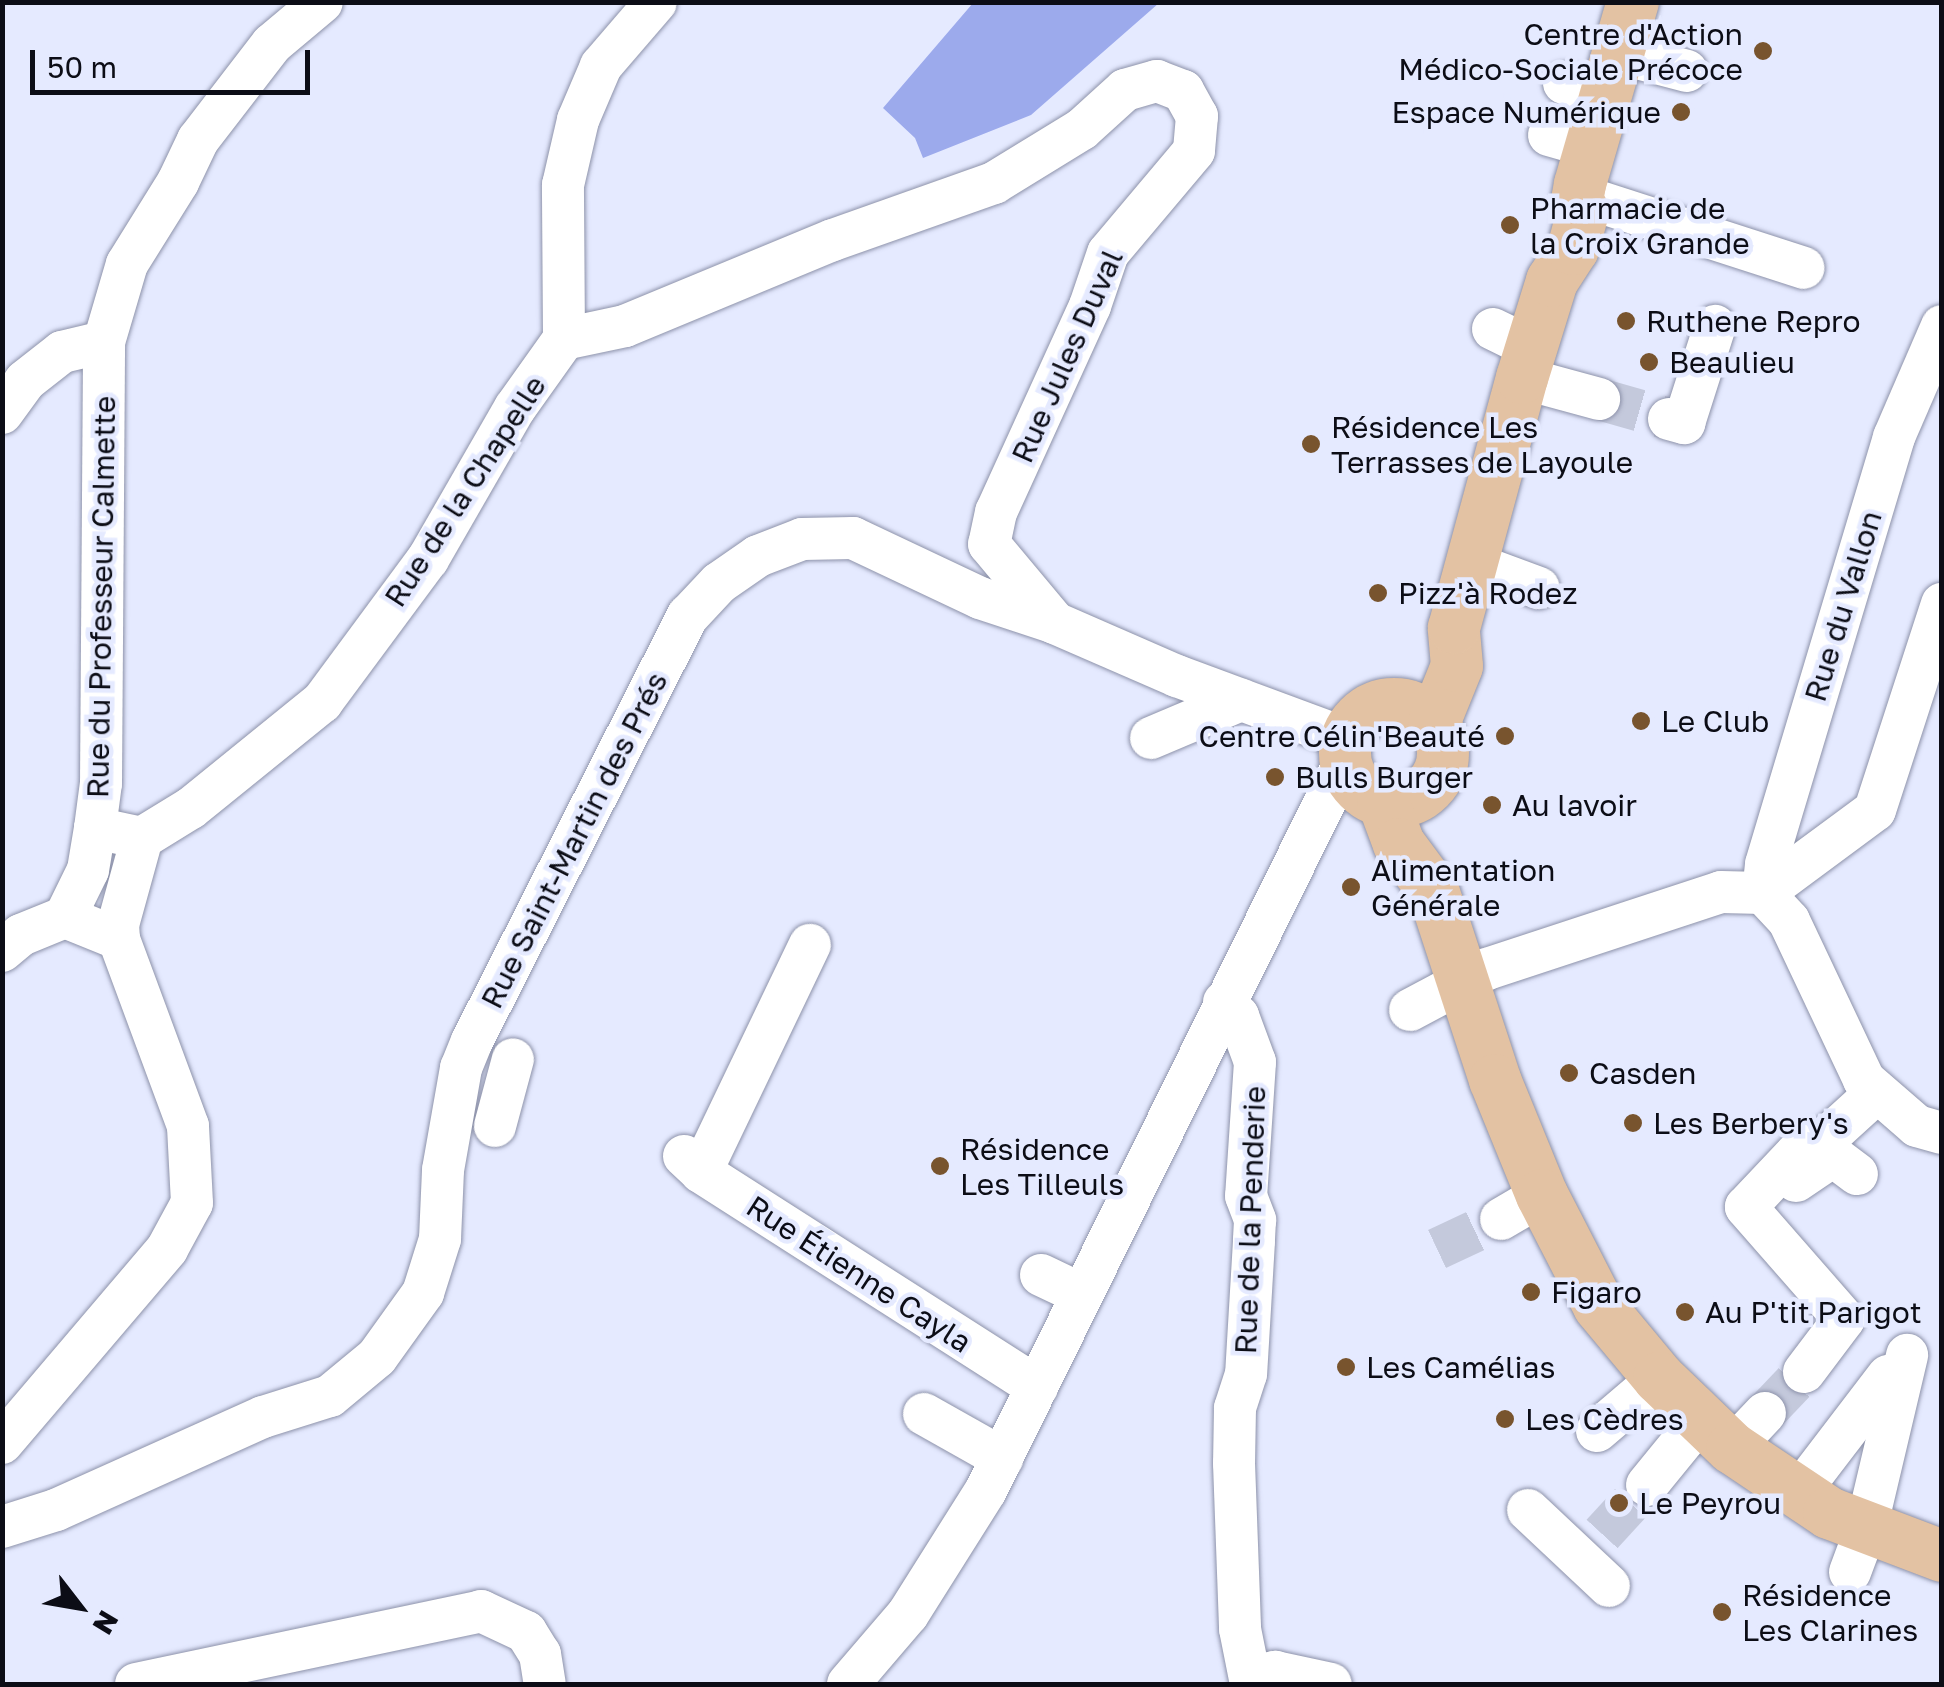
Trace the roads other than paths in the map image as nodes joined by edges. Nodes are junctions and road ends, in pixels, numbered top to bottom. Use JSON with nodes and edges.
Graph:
{"nodes":[{"id":1,"x":322,"y":2,"type":"edge"},
{"id":2,"x":656,"y":2,"type":"edge"},
{"id":3,"x":1632,"y":2,"type":"edge"},
{"id":4,"x":1687,"y":71,"type":"dead end"},
{"id":5,"x":1596,"y":77,"type":"junction"},
{"id":6,"x":1574,"y":170,"type":"junction"},
{"id":7,"x":1804,"y":268,"type":"dead end"},
{"id":8,"x":1715,"y":326,"type":"dead end"},
{"id":9,"x":1942,"y":326,"type":"edge"},
{"id":10,"x":564,"y":339,"type":"junction"},
{"id":11,"x":104,"y":342,"type":"junction"},
{"id":12,"x":1516,"y":364,"type":"junction"},
{"id":13,"x":1596,"y":410,"type":"tunnel mouth"},
{"id":14,"x":2,"y":413,"type":"edge"},
{"id":15,"x":1670,"y":419,"type":"dead end"},
{"id":16,"x":1474,"y":564,"type":"junction"},
{"id":17,"x":1539,"y":588,"type":"dead end"},
{"id":18,"x":1942,"y":604,"type":"edge"},
{"id":19,"x":1055,"y":623,"type":"junction"},
{"id":20,"x":1241,"y":700,"type":"junction"},
{"id":21,"x":1413,"y":713,"type":"junction"},
{"id":22,"x":1151,"y":738,"type":"dead end"},
{"id":23,"x":1371,"y":777,"type":"junction"},
{"id":24,"x":95,"y":828,"type":"junction"},
{"id":25,"x":142,"y":838,"type":"junction"},
{"id":26,"x":1763,"y":893,"type":"junction"},
{"id":27,"x":66,"y":917,"type":"junction"},
{"id":28,"x":118,"y":940,"type":"junction"},
{"id":29,"x":810,"y":946,"type":"dead end"},
{"id":30,"x":2,"y":951,"type":"edge"},
{"id":31,"x":1463,"y":980,"type":"junction"},
{"id":32,"x":1405,"y":1000,"type":"dead end"},
{"id":33,"x":1224,"y":1002,"type":"junction"},
{"id":34,"x":513,"y":1059,"type":"dead end"},
{"id":35,"x":1877,"y":1092,"type":"junction"},
{"id":36,"x":495,"y":1126,"type":"dead end"},
{"id":37,"x":1942,"y":1133,"type":"edge"},
{"id":38,"x":1857,"y":1174,"type":"dead end"},
{"id":39,"x":1757,"y":1220,"type":"junction"},
{"id":40,"x":1041,"y":1275,"type":"dead end"},
{"id":41,"x":1081,"y":1294,"type":"junction"},
{"id":42,"x":1650,"y":1368,"type":"junction"},
{"id":43,"x":1804,"y":1372,"type":"tunnel mouth"},
{"id":44,"x":1037,"y":1387,"type":"junction"},
{"id":45,"x":924,"y":1414,"type":"dead end"},
{"id":46,"x":1588,"y":1419,"type":"dead end"},
{"id":47,"x":1732,"y":1427,"type":"junction"},
{"id":48,"x":2,"y":1443,"type":"edge"},
{"id":49,"x":1002,"y":1458,"type":"junction"},
{"id":50,"x":1646,"y":1485,"type":"tunnel mouth"},
{"id":51,"x":1798,"y":1495,"type":"junction"},
{"id":52,"x":1528,"y":1510,"type":"dead end"},
{"id":53,"x":2,"y":1527,"type":"edge"},
{"id":54,"x":1858,"y":1550,"type":"junction"},
{"id":55,"x":1942,"y":1556,"type":"edge"},
{"id":56,"x":1597,"y":1560,"type":"dead end"},
{"id":57,"x":1252,"y":1681,"type":"edge"},
{"id":58,"x":136,"y":1684,"type":"edge"},
{"id":59,"x":545,"y":1684,"type":"edge"},
{"id":60,"x":848,"y":1684,"type":"edge"},
{"id":61,"x":1331,"y":1684,"type":"edge"}],
"edges":[{"from":1,"to":11,"type":"street","name":"Rue du Professeur Calmette"},
{"from":2,"to":10,"type":"street"},
{"from":3,"to":5,"type":"main road"},
{"from":4,"to":5,"type":"street"},
{"from":5,"to":6,"type":"main road"},
{"from":6,"to":7,"type":"street"},
{"from":6,"to":12,"type":"main road"},
{"from":8,"to":15,"type":"street"},
{"from":9,"to":26,"type":"street","name":"Rue du Vallon"},
{"from":10,"to":19,"type":"street","name":"Rue Jules Duval"},
{"from":10,"to":25,"type":"street","name":"Rue de la Chapelle"},
{"from":11,"to":14,"type":"street"},
{"from":11,"to":24,"type":"street","name":"Rue du Professeur Calmette"},
{"from":12,"to":13,"type":"street"},
{"from":12,"to":16,"type":"main road"},
{"from":16,"to":17,"type":"street"},
{"from":16,"to":21,"type":"main road"},
{"from":18,"to":26,"type":"street"},
{"from":19,"to":20,"type":"street","name":"Rue Saint-Martin des Prés"},
{"from":19,"to":53,"type":"street","name":"Rue Saint-Martin des Prés"},
{"from":20,"to":22,"type":"street"},
{"from":20,"to":23,"type":"street","name":"Rue Saint-Martin des Prés"},
{"from":21,"to":23,"type":"main road"},
{"from":21,"to":23,"type":"main road"},
{"from":23,"to":31,"type":"main road"},
{"from":23,"to":33,"type":"street"},
{"from":24,"to":25,"type":"street","name":"Rue du Professeur Calmette"},
{"from":24,"to":27,"type":"street"},
{"from":25,"to":28,"type":"street"},
{"from":26,"to":31,"type":"street"},
{"from":26,"to":35,"type":"street"},
{"from":27,"to":28,"type":"street"},
{"from":27,"to":30,"type":"street"},
{"from":28,"to":48,"type":"street"},
{"from":29,"to":44,"type":"street","name":"Rue Étienne Cayla"},
{"from":31,"to":32,"type":"street"},
{"from":31,"to":42,"type":"main road"},
{"from":33,"to":41,"type":"street"},
{"from":33,"to":57,"type":"street","name":"Rue de la Penderie"},
{"from":34,"to":36,"type":"street"},
{"from":35,"to":37,"type":"street"},
{"from":35,"to":39,"type":"street"},
{"from":38,"to":39,"type":"street"},
{"from":39,"to":43,"type":"street"},
{"from":40,"to":41,"type":"street"},
{"from":41,"to":44,"type":"street"},
{"from":42,"to":46,"type":"street"},
{"from":42,"to":47,"type":"main road"},
{"from":44,"to":49,"type":"street"},
{"from":45,"to":49,"type":"street"},
{"from":47,"to":50,"type":"street"},
{"from":47,"to":51,"type":"main road"},
{"from":49,"to":60,"type":"street"},
{"from":51,"to":54,"type":"main road"},
{"from":51,"to":54,"type":"street"},
{"from":52,"to":56,"type":"street"},
{"from":54,"to":55,"type":"main road"},
{"from":57,"to":61,"type":"street"},
{"from":58,"to":59,"type":"street"}]}
